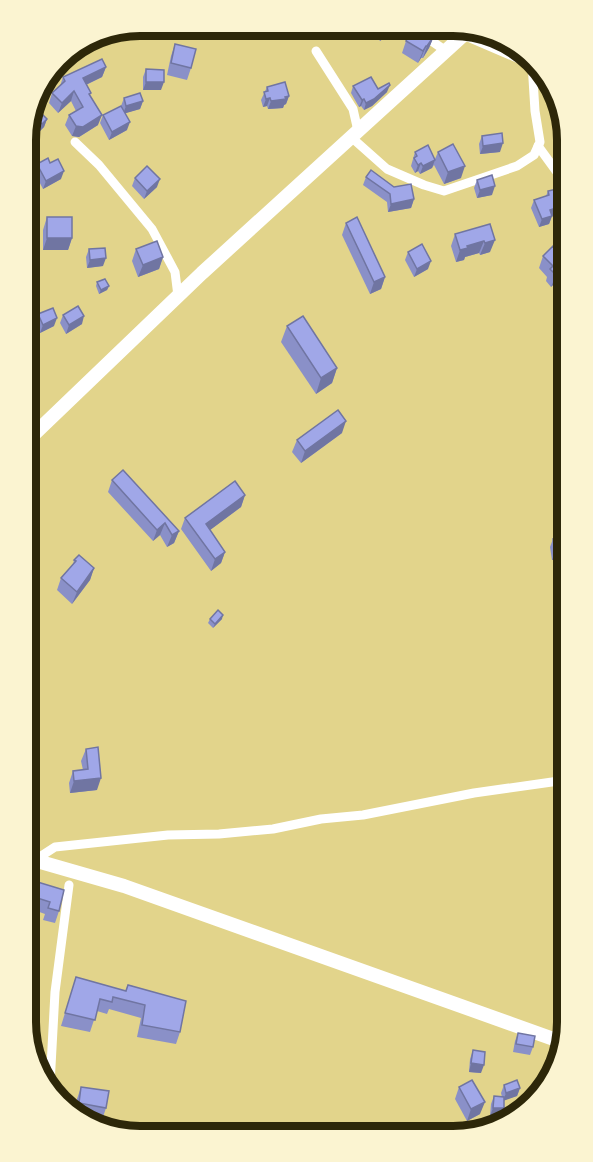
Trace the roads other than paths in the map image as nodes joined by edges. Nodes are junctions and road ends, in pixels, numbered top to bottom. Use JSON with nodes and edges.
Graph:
{"nodes":[{"id":1,"x":421,"y":36,"type":"edge"},
{"id":2,"x":460,"y":37,"type":"edge"},
{"id":3,"x":316,"y":51,"type":"dead end"},
{"id":4,"x":446,"y":51,"type":"junction"},
{"id":5,"x":533,"y":74,"type":"edge"},
{"id":6,"x":355,"y":134,"type":"junction"},
{"id":7,"x":75,"y":142,"type":"dead end"},
{"id":8,"x":538,"y":146,"type":"junction"},
{"id":9,"x":557,"y":172,"type":"edge"},
{"id":10,"x":178,"y":296,"type":"junction"},
{"id":11,"x":36,"y":432,"type":"edge"},
{"id":12,"x":557,"y":781,"type":"edge"},
{"id":13,"x":36,"y":858,"type":"edge"},
{"id":14,"x":36,"y":861,"type":"edge"},
{"id":15,"x":69,"y":885,"type":"dead end"},
{"id":16,"x":555,"y":1040,"type":"edge"},
{"id":17,"x":51,"y":1074,"type":"edge"}],
"edges":[{"from":1,"to":4,"type":"street"},
{"from":2,"to":4,"type":"street"},
{"from":3,"to":6,"type":"street"},
{"from":4,"to":6,"type":"street"},
{"from":5,"to":8,"type":"street"},
{"from":6,"to":8,"type":"street"},
{"from":6,"to":10,"type":"street"},
{"from":7,"to":10,"type":"street"},
{"from":8,"to":9,"type":"street"},
{"from":10,"to":11,"type":"street"},
{"from":12,"to":13,"type":"street"},
{"from":14,"to":16,"type":"street"},
{"from":15,"to":17,"type":"street"}]}
